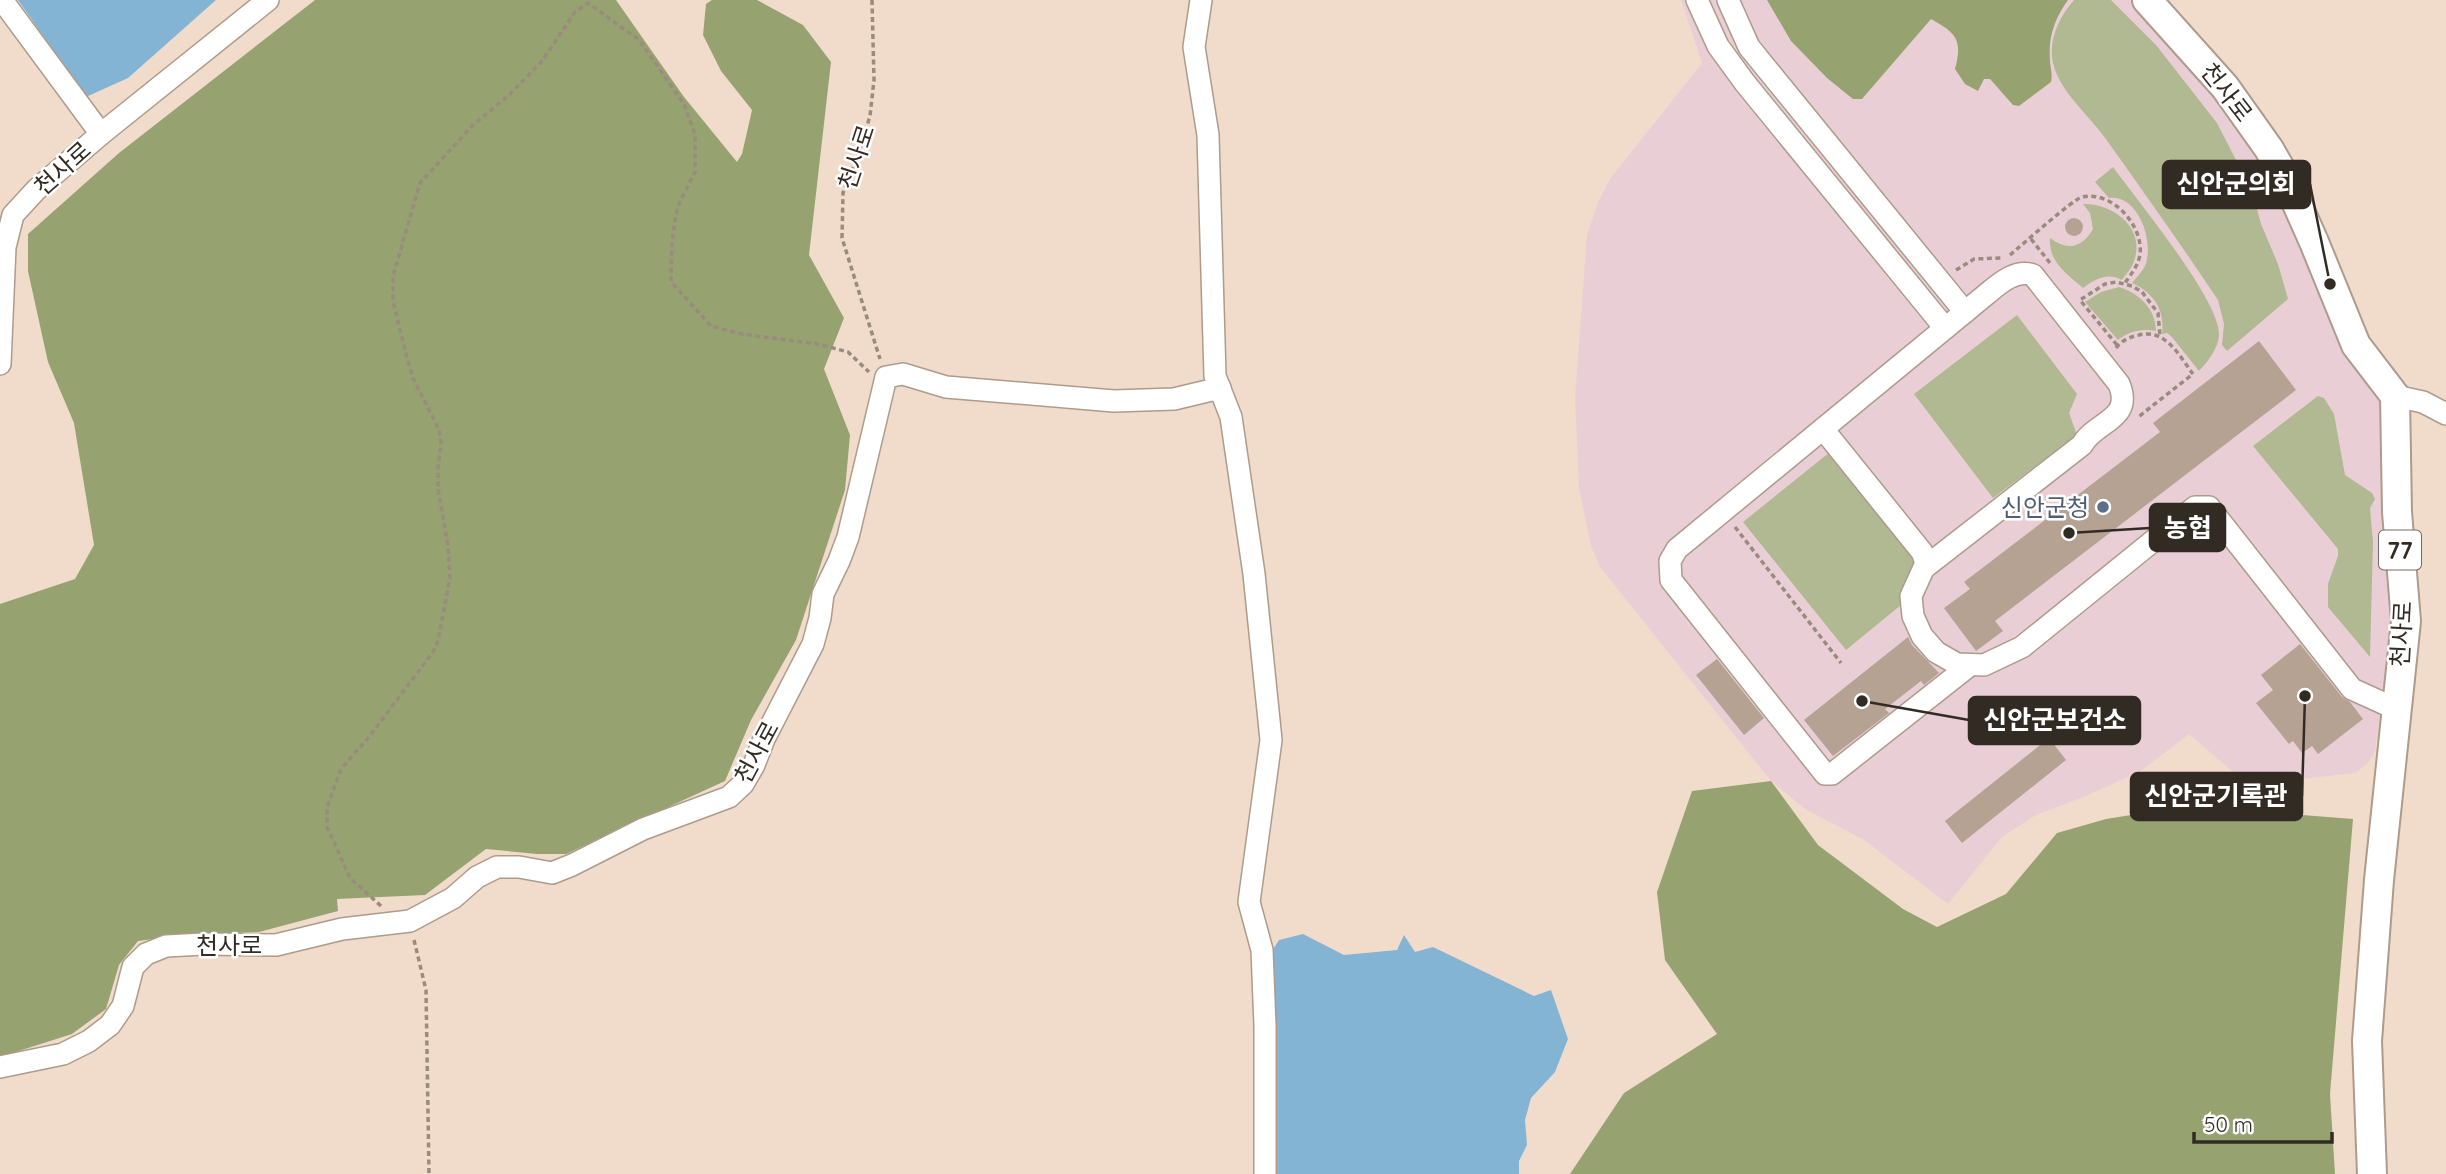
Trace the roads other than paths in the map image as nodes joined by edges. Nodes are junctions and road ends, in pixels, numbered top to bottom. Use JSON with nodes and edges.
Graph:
{"nodes":[{"id":1,"x":2,"y":0,"type":"edge"},
{"id":2,"x":268,"y":0,"type":"edge"},
{"id":3,"x":1200,"y":0,"type":"edge"},
{"id":4,"x":1697,"y":0,"type":"edge"},
{"id":5,"x":1728,"y":0,"type":"edge"},
{"id":6,"x":2147,"y":0,"type":"edge"},
{"id":7,"x":101,"y":134,"type":"junction"},
{"id":8,"x":1965,"y":312,"type":"junction"},
{"id":9,"x":1945,"y":328,"type":"junction"},
{"id":10,"x":0,"y":364,"type":"edge"},
{"id":11,"x":1220,"y":388,"type":"junction"},
{"id":12,"x":2395,"y":396,"type":"junction"},
{"id":13,"x":2446,"y":414,"type":"edge"},
{"id":14,"x":1823,"y":429,"type":"junction"},
{"id":15,"x":1924,"y":568,"type":"junction"},
{"id":16,"x":1970,"y":665,"type":"junction"},
{"id":17,"x":2396,"y":709,"type":"junction"},
{"id":18,"x":0,"y":1067,"type":"edge"},
{"id":19,"x":1265,"y":1174,"type":"edge"},
{"id":20,"x":2372,"y":1174,"type":"edge"}],
"edges":[{"from":1,"to":7,"type":"street","name":"천사로"},
{"from":2,"to":7,"type":"street"},
{"from":3,"to":11,"type":"street"},
{"from":4,"to":9,"type":"street"},
{"from":5,"to":8,"type":"street"},
{"from":6,"to":12,"type":"main road","name":"천사로"},
{"from":7,"to":10,"type":"street","name":"천사로"},
{"from":8,"to":9,"type":"street"},
{"from":8,"to":15,"type":"street"},
{"from":9,"to":14,"type":"street"},
{"from":11,"to":18,"type":"street","name":"천사로"},
{"from":11,"to":19,"type":"street"},
{"from":12,"to":13,"type":"street"},
{"from":12,"to":17,"type":"main road","name":"천사로","number":"77"},
{"from":14,"to":15,"type":"street"},
{"from":14,"to":16,"type":"street"},
{"from":15,"to":16,"type":"street"},
{"from":16,"to":17,"type":"street"},
{"from":17,"to":20,"type":"main road","name":"천사로","number":"77"}]}
